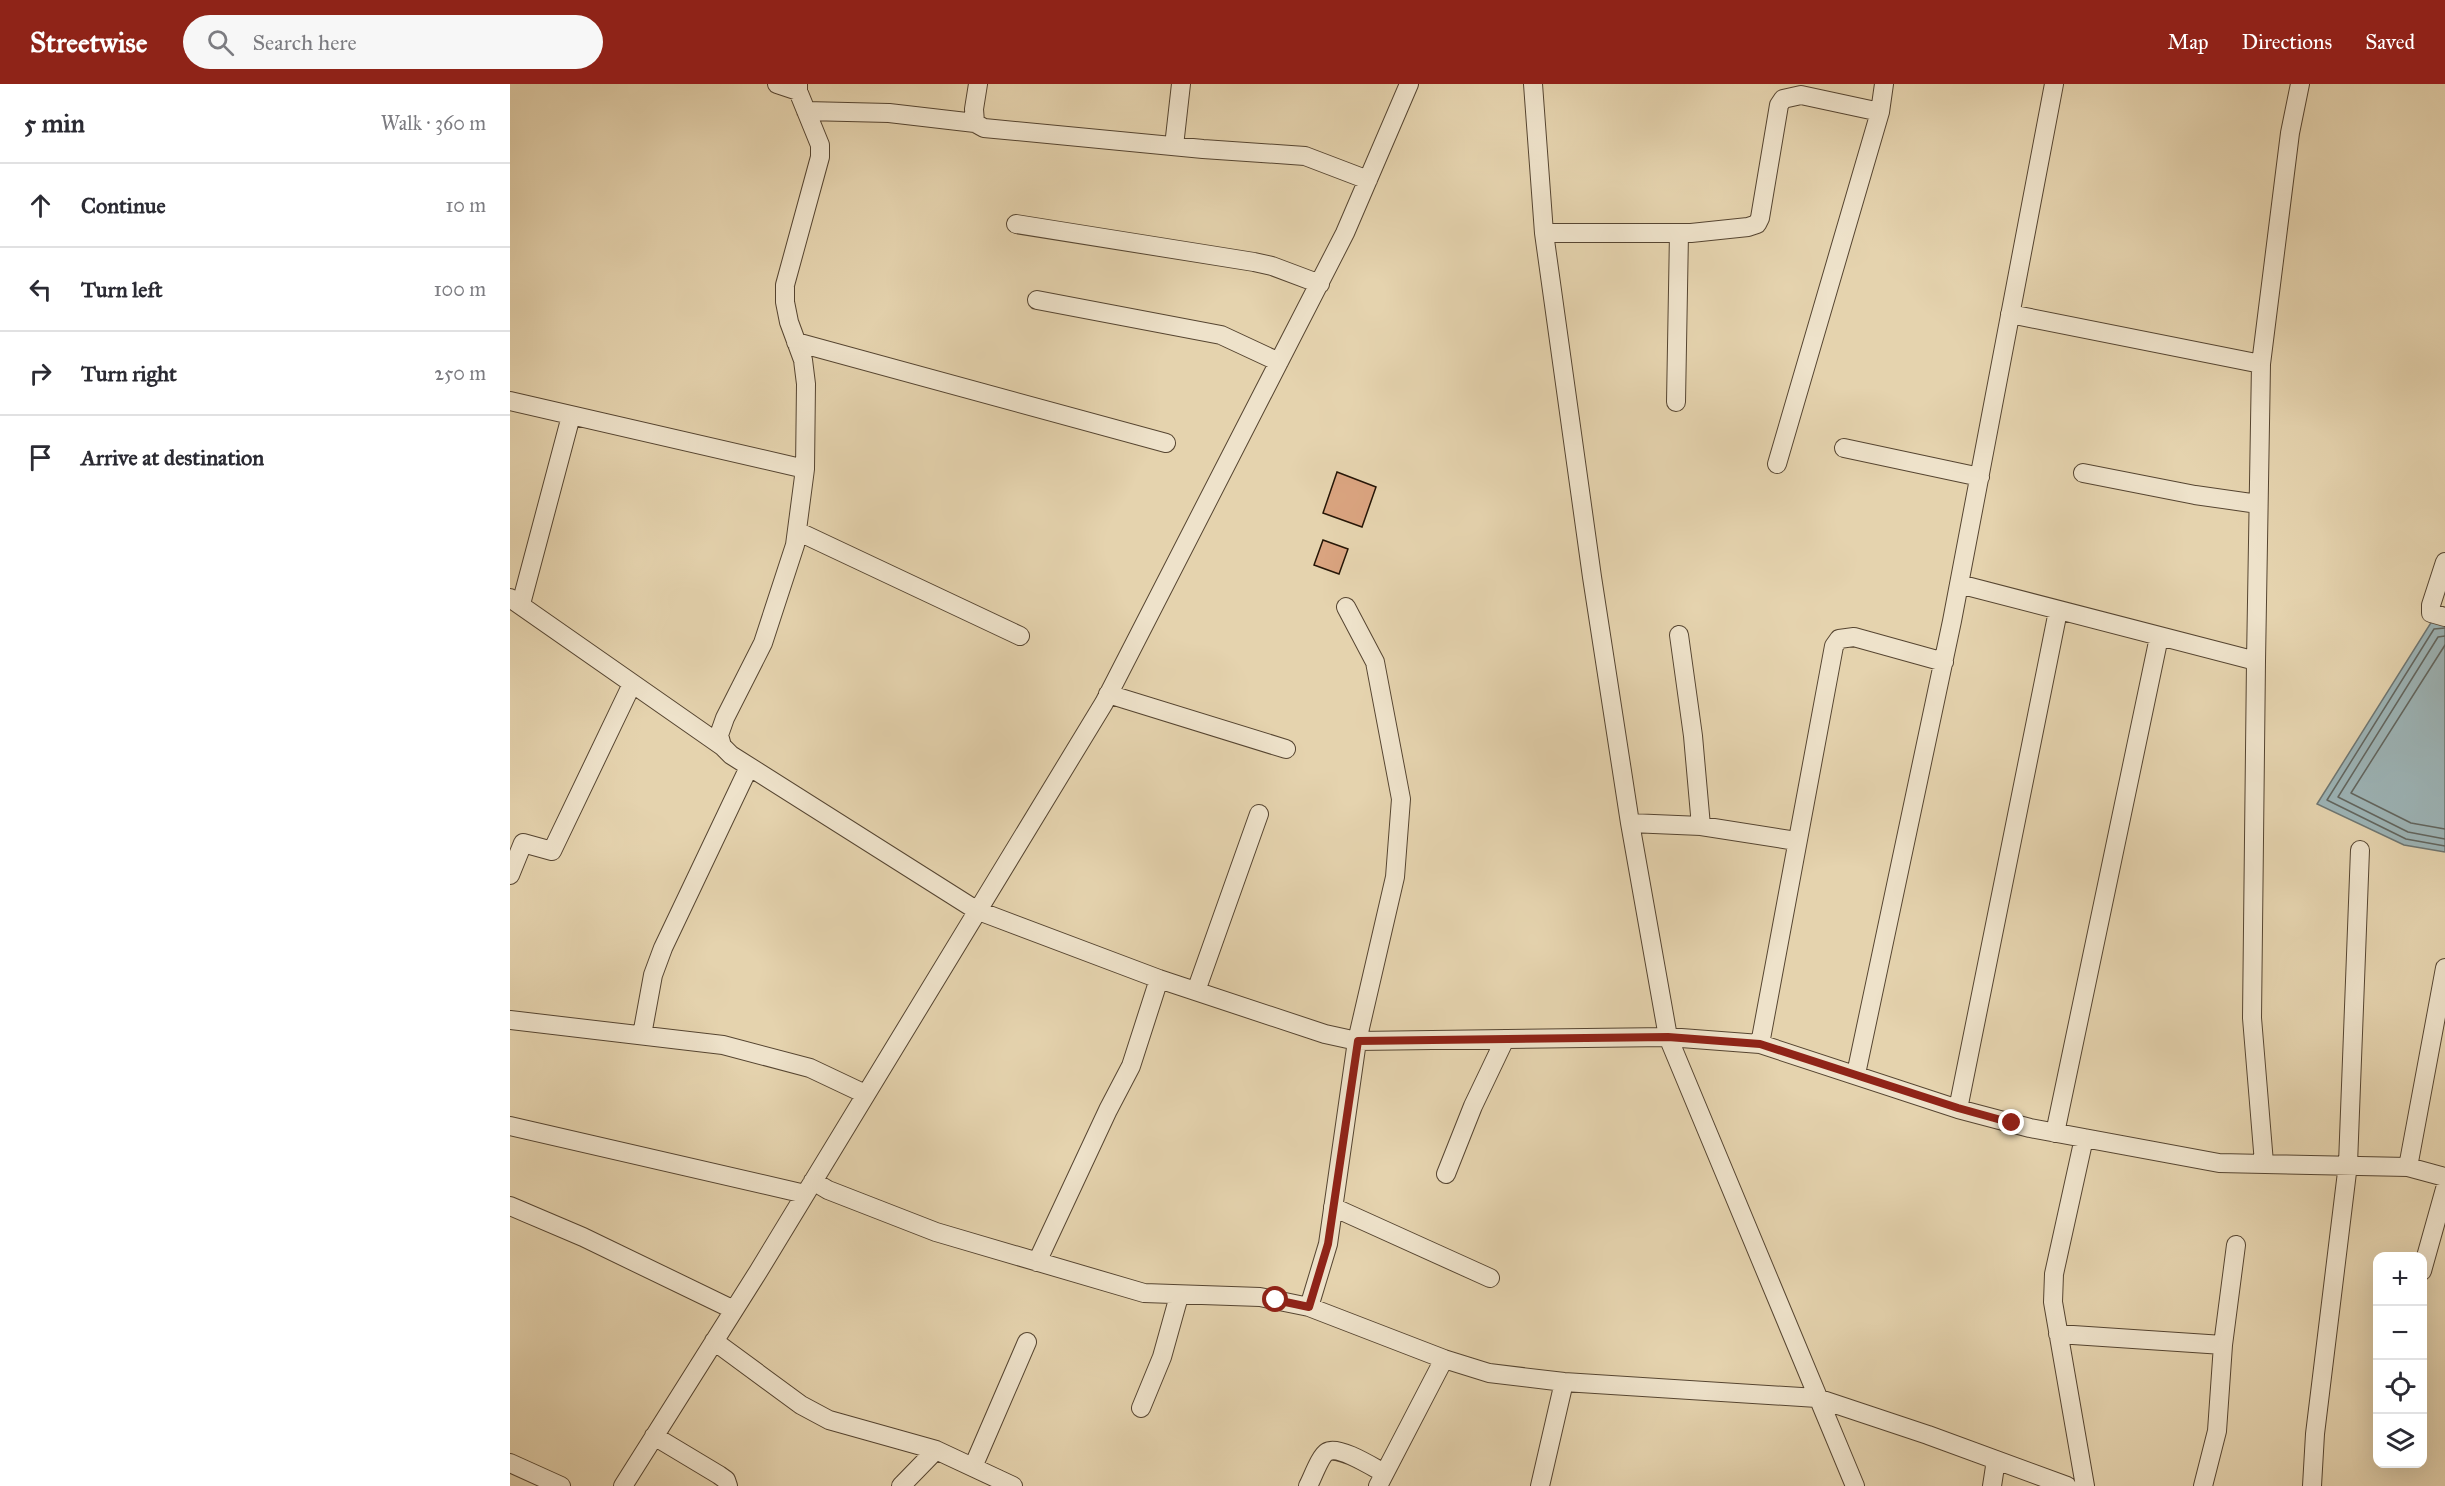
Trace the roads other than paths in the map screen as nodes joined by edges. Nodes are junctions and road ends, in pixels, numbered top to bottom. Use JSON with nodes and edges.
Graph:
{"nodes":[{"id":1,"x":777,"y":84,"type":"edge"},
{"id":2,"x":978,"y":84,"type":"edge"},
{"id":3,"x":1180,"y":84,"type":"edge"},
{"id":4,"x":1409,"y":84,"type":"edge"},
{"id":5,"x":1533,"y":84,"type":"edge"},
{"id":6,"x":1884,"y":84,"type":"edge"},
{"id":7,"x":2054,"y":84,"type":"edge"},
{"id":8,"x":2300,"y":84,"type":"edge"},
{"id":9,"x":798,"y":88,"type":"edge"},
{"id":10,"x":806,"y":111,"type":"junction"},
{"id":11,"x":1880,"y":112,"type":"junction"},
{"id":12,"x":975,"y":123,"type":"junction"},
{"id":13,"x":1174,"y":146,"type":"junction"},
{"id":14,"x":1368,"y":180,"type":"junction"},
{"id":15,"x":1016,"y":224,"type":"dead end"},
{"id":16,"x":1544,"y":233,"type":"junction"},
{"id":17,"x":1679,"y":233,"type":"junction"},
{"id":18,"x":1320,"y":284,"type":"junction"},
{"id":19,"x":1037,"y":300,"type":"dead end"},
{"id":20,"x":2010,"y":314,"type":"junction"},
{"id":21,"x":796,"y":342,"type":"junction"},
{"id":22,"x":1279,"y":362,"type":"junction"},
{"id":23,"x":2261,"y":364,"type":"junction"},
{"id":24,"x":510,"y":401,"type":"edge"},
{"id":25,"x":1676,"y":402,"type":"dead end"},
{"id":26,"x":571,"y":416,"type":"junction"},
{"id":27,"x":1166,"y":442,"type":"dead end"},
{"id":28,"x":1844,"y":448,"type":"dead end"},
{"id":29,"x":1777,"y":464,"type":"dead end"},
{"id":30,"x":805,"y":469,"type":"junction"},
{"id":31,"x":2083,"y":473,"type":"dead end"},
{"id":32,"x":1980,"y":477,"type":"junction"},
{"id":33,"x":2258,"y":504,"type":"junction"},
{"id":34,"x":797,"y":531,"type":"junction"},
{"id":35,"x":2445,"y":562,"type":"edge"},
{"id":36,"x":1959,"y":584,"type":"junction"},
{"id":37,"x":515,"y":601,"type":"edge"},
{"id":38,"x":1346,"y":607,"type":"dead end"},
{"id":39,"x":2058,"y":611,"type":"junction"},
{"id":40,"x":2445,"y":617,"type":"edge"},
{"id":41,"x":1679,"y":635,"type":"dead end"},
{"id":42,"x":1020,"y":636,"type":"dead end"},
{"id":43,"x":2159,"y":637,"type":"junction"},
{"id":44,"x":2256,"y":661,"type":"junction"},
{"id":45,"x":1944,"y":662,"type":"junction"},
{"id":46,"x":632,"y":684,"type":"junction"},
{"id":47,"x":1108,"y":694,"type":"junction"},
{"id":48,"x":722,"y":746,"type":"junction"},
{"id":49,"x":1286,"y":749,"type":"dead end"},
{"id":50,"x":749,"y":767,"type":"junction"},
{"id":51,"x":1259,"y":814,"type":"dead end"},
{"id":52,"x":1630,"y":823,"type":"junction"},
{"id":53,"x":1701,"y":826,"type":"junction"},
{"id":54,"x":1796,"y":841,"type":"junction"},
{"id":55,"x":2360,"y":850,"type":"dead end"},
{"id":56,"x":510,"y":875,"type":"edge"},
{"id":57,"x":976,"y":910,"type":"junction"},
{"id":58,"x":2445,"y":968,"type":"edge"},
{"id":59,"x":1160,"y":979,"type":"junction"},
{"id":60,"x":1196,"y":991,"type":"junction"},
{"id":61,"x":510,"y":1020,"type":"edge"},
{"id":62,"x":642,"y":1035,"type":"junction"},
{"id":63,"x":1668,"y":1037,"type":"junction"},
{"id":64,"x":1505,"y":1039,"type":"junction"},
{"id":65,"x":1358,"y":1041,"type":"junction"},
{"id":66,"x":1760,"y":1044,"type":"junction"},
{"id":67,"x":1856,"y":1074,"type":"junction"},
{"id":68,"x":866,"y":1094,"type":"junction"},
{"id":69,"x":1958,"y":1108,"type":"junction"},
{"id":70,"x":510,"y":1126,"type":"edge"},
{"id":71,"x":2055,"y":1133,"type":"junction"},
{"id":72,"x":2084,"y":1138,"type":"junction"},
{"id":73,"x":2264,"y":1163,"type":"junction"},
{"id":74,"x":2348,"y":1164,"type":"junction"},
{"id":75,"x":2408,"y":1167,"type":"junction"},
{"id":76,"x":1446,"y":1174,"type":"dead end"},
{"id":77,"x":2445,"y":1177,"type":"edge"},
{"id":78,"x":809,"y":1187,"type":"junction"},
{"id":79,"x":2445,"y":1189,"type":"edge"},
{"id":80,"x":510,"y":1206,"type":"edge"},
{"id":81,"x":1334,"y":1207,"type":"junction"},
{"id":82,"x":2236,"y":1245,"type":"dead end"},
{"id":83,"x":2427,"y":1253,"type":"edge"},
{"id":84,"x":1037,"y":1262,"type":"junction"},
{"id":85,"x":1490,"y":1278,"type":"dead end"},
{"id":86,"x":1179,"y":1296,"type":"junction"},
{"id":87,"x":1309,"y":1307,"type":"junction"},
{"id":88,"x":734,"y":1310,"type":"junction"},
{"id":89,"x":2058,"y":1334,"type":"junction"},
{"id":90,"x":714,"y":1341,"type":"junction"},
{"id":91,"x":1027,"y":1342,"type":"dead end"},
{"id":92,"x":2223,"y":1345,"type":"junction"},
{"id":93,"x":1444,"y":1359,"type":"junction"},
{"id":94,"x":1564,"y":1382,"type":"junction"},
{"id":95,"x":1817,"y":1398,"type":"junction"},
{"id":96,"x":1141,"y":1408,"type":"dead end"},
{"id":97,"x":654,"y":1436,"type":"junction"},
{"id":98,"x":936,"y":1450,"type":"junction"},
{"id":99,"x":1996,"y":1460,"type":"junction"},
{"id":100,"x":510,"y":1463,"type":"edge"},
{"id":101,"x":974,"y":1467,"type":"junction"},
{"id":102,"x":1381,"y":1480,"type":"edge"},
{"id":103,"x":561,"y":1486,"type":"edge"},
{"id":104,"x":623,"y":1486,"type":"edge"},
{"id":105,"x":728,"y":1486,"type":"edge"},
{"id":106,"x":901,"y":1486,"type":"edge"},
{"id":107,"x":1013,"y":1486,"type":"edge"},
{"id":108,"x":1308,"y":1486,"type":"edge"},
{"id":109,"x":1540,"y":1486,"type":"edge"},
{"id":110,"x":1855,"y":1486,"type":"edge"},
{"id":111,"x":1992,"y":1486,"type":"edge"},
{"id":112,"x":2067,"y":1486,"type":"edge"},
{"id":113,"x":2085,"y":1486,"type":"edge"},
{"id":114,"x":2203,"y":1486,"type":"edge"},
{"id":115,"x":2312,"y":1486,"type":"edge"}],
"edges":[{"from":1,"to":9,"type":"street"},
{"from":2,"to":12,"type":"street"},
{"from":3,"to":13,"type":"street"},
{"from":4,"to":14,"type":"street"},
{"from":5,"to":16,"type":"street"},
{"from":6,"to":11,"type":"street"},
{"from":7,"to":20,"type":"street"},
{"from":8,"to":23,"type":"street"},
{"from":9,"to":10,"type":"street"},
{"from":10,"to":12,"type":"street"},
{"from":10,"to":21,"type":"street"},
{"from":11,"to":17,"type":"street"},
{"from":11,"to":29,"type":"street"},
{"from":12,"to":13,"type":"street"},
{"from":13,"to":14,"type":"street"},
{"from":14,"to":18,"type":"street"},
{"from":15,"to":18,"type":"street"},
{"from":16,"to":17,"type":"street"},
{"from":16,"to":52,"type":"street"},
{"from":17,"to":25,"type":"street"},
{"from":18,"to":22,"type":"street"},
{"from":19,"to":22,"type":"street"},
{"from":20,"to":23,"type":"street"},
{"from":20,"to":32,"type":"street"},
{"from":21,"to":27,"type":"street"},
{"from":21,"to":30,"type":"street"},
{"from":22,"to":47,"type":"street"},
{"from":23,"to":33,"type":"street"},
{"from":24,"to":26,"type":"street"},
{"from":26,"to":30,"type":"street"},
{"from":26,"to":37,"type":"street"},
{"from":28,"to":32,"type":"street"},
{"from":30,"to":34,"type":"street"},
{"from":31,"to":33,"type":"street"},
{"from":32,"to":36,"type":"street"},
{"from":33,"to":44,"type":"street"},
{"from":34,"to":42,"type":"street"},
{"from":34,"to":48,"type":"street"},
{"from":35,"to":40,"type":"street"},
{"from":36,"to":39,"type":"street"},
{"from":36,"to":45,"type":"street"},
{"from":37,"to":46,"type":"street"},
{"from":38,"to":65,"type":"street"},
{"from":39,"to":43,"type":"street"},
{"from":39,"to":69,"type":"street"},
{"from":41,"to":53,"type":"street"},
{"from":43,"to":44,"type":"street"},
{"from":43,"to":71,"type":"street"},
{"from":44,"to":73,"type":"street"},
{"from":45,"to":54,"type":"street"},
{"from":45,"to":67,"type":"street"},
{"from":46,"to":48,"type":"street"},
{"from":46,"to":56,"type":"street"},
{"from":47,"to":49,"type":"street"},
{"from":47,"to":57,"type":"street"},
{"from":48,"to":50,"type":"street"},
{"from":50,"to":57,"type":"street"},
{"from":50,"to":62,"type":"street"},
{"from":51,"to":60,"type":"street"},
{"from":52,"to":53,"type":"street"},
{"from":52,"to":63,"type":"street"},
{"from":53,"to":54,"type":"street"},
{"from":54,"to":66,"type":"street"},
{"from":55,"to":74,"type":"street"},
{"from":57,"to":59,"type":"street"},
{"from":57,"to":68,"type":"street"},
{"from":58,"to":75,"type":"street"},
{"from":59,"to":60,"type":"street"},
{"from":59,"to":84,"type":"street"},
{"from":60,"to":65,"type":"street"},
{"from":61,"to":62,"type":"street"},
{"from":62,"to":68,"type":"street"},
{"from":63,"to":64,"type":"street"},
{"from":63,"to":66,"type":"street"},
{"from":63,"to":95,"type":"street"},
{"from":64,"to":65,"type":"street"},
{"from":64,"to":76,"type":"street"},
{"from":65,"to":81,"type":"street"},
{"from":66,"to":67,"type":"street"},
{"from":67,"to":69,"type":"street"},
{"from":68,"to":78,"type":"street"},
{"from":69,"to":71,"type":"street"},
{"from":70,"to":78,"type":"street"},
{"from":71,"to":72,"type":"street"},
{"from":72,"to":73,"type":"street"},
{"from":72,"to":89,"type":"street"},
{"from":73,"to":74,"type":"street"},
{"from":74,"to":75,"type":"street"},
{"from":74,"to":115,"type":"street"},
{"from":75,"to":77,"type":"street"},
{"from":78,"to":84,"type":"street"},
{"from":78,"to":88,"type":"street"},
{"from":79,"to":83,"type":"street"},
{"from":80,"to":88,"type":"street"},
{"from":81,"to":85,"type":"street"},
{"from":81,"to":87,"type":"street"},
{"from":82,"to":92,"type":"street"},
{"from":84,"to":86,"type":"street"},
{"from":86,"to":87,"type":"street"},
{"from":86,"to":96,"type":"street"},
{"from":87,"to":93,"type":"street"},
{"from":88,"to":90,"type":"street"},
{"from":89,"to":92,"type":"street"},
{"from":89,"to":113,"type":"street"},
{"from":90,"to":97,"type":"street"},
{"from":90,"to":98,"type":"street"},
{"from":91,"to":101,"type":"street"},
{"from":92,"to":114,"type":"street"},
{"from":93,"to":94,"type":"street"},
{"from":93,"to":102,"type":"street"},
{"from":94,"to":95,"type":"street"},
{"from":94,"to":109,"type":"street"},
{"from":95,"to":99,"type":"street"},
{"from":95,"to":110,"type":"street"},
{"from":97,"to":104,"type":"street"},
{"from":97,"to":105,"type":"street"},
{"from":98,"to":101,"type":"street"},
{"from":98,"to":106,"type":"street"},
{"from":99,"to":111,"type":"street"},
{"from":99,"to":112,"type":"street"},
{"from":100,"to":103,"type":"street"},
{"from":101,"to":107,"type":"street"},
{"from":102,"to":108,"type":"street"}]}
